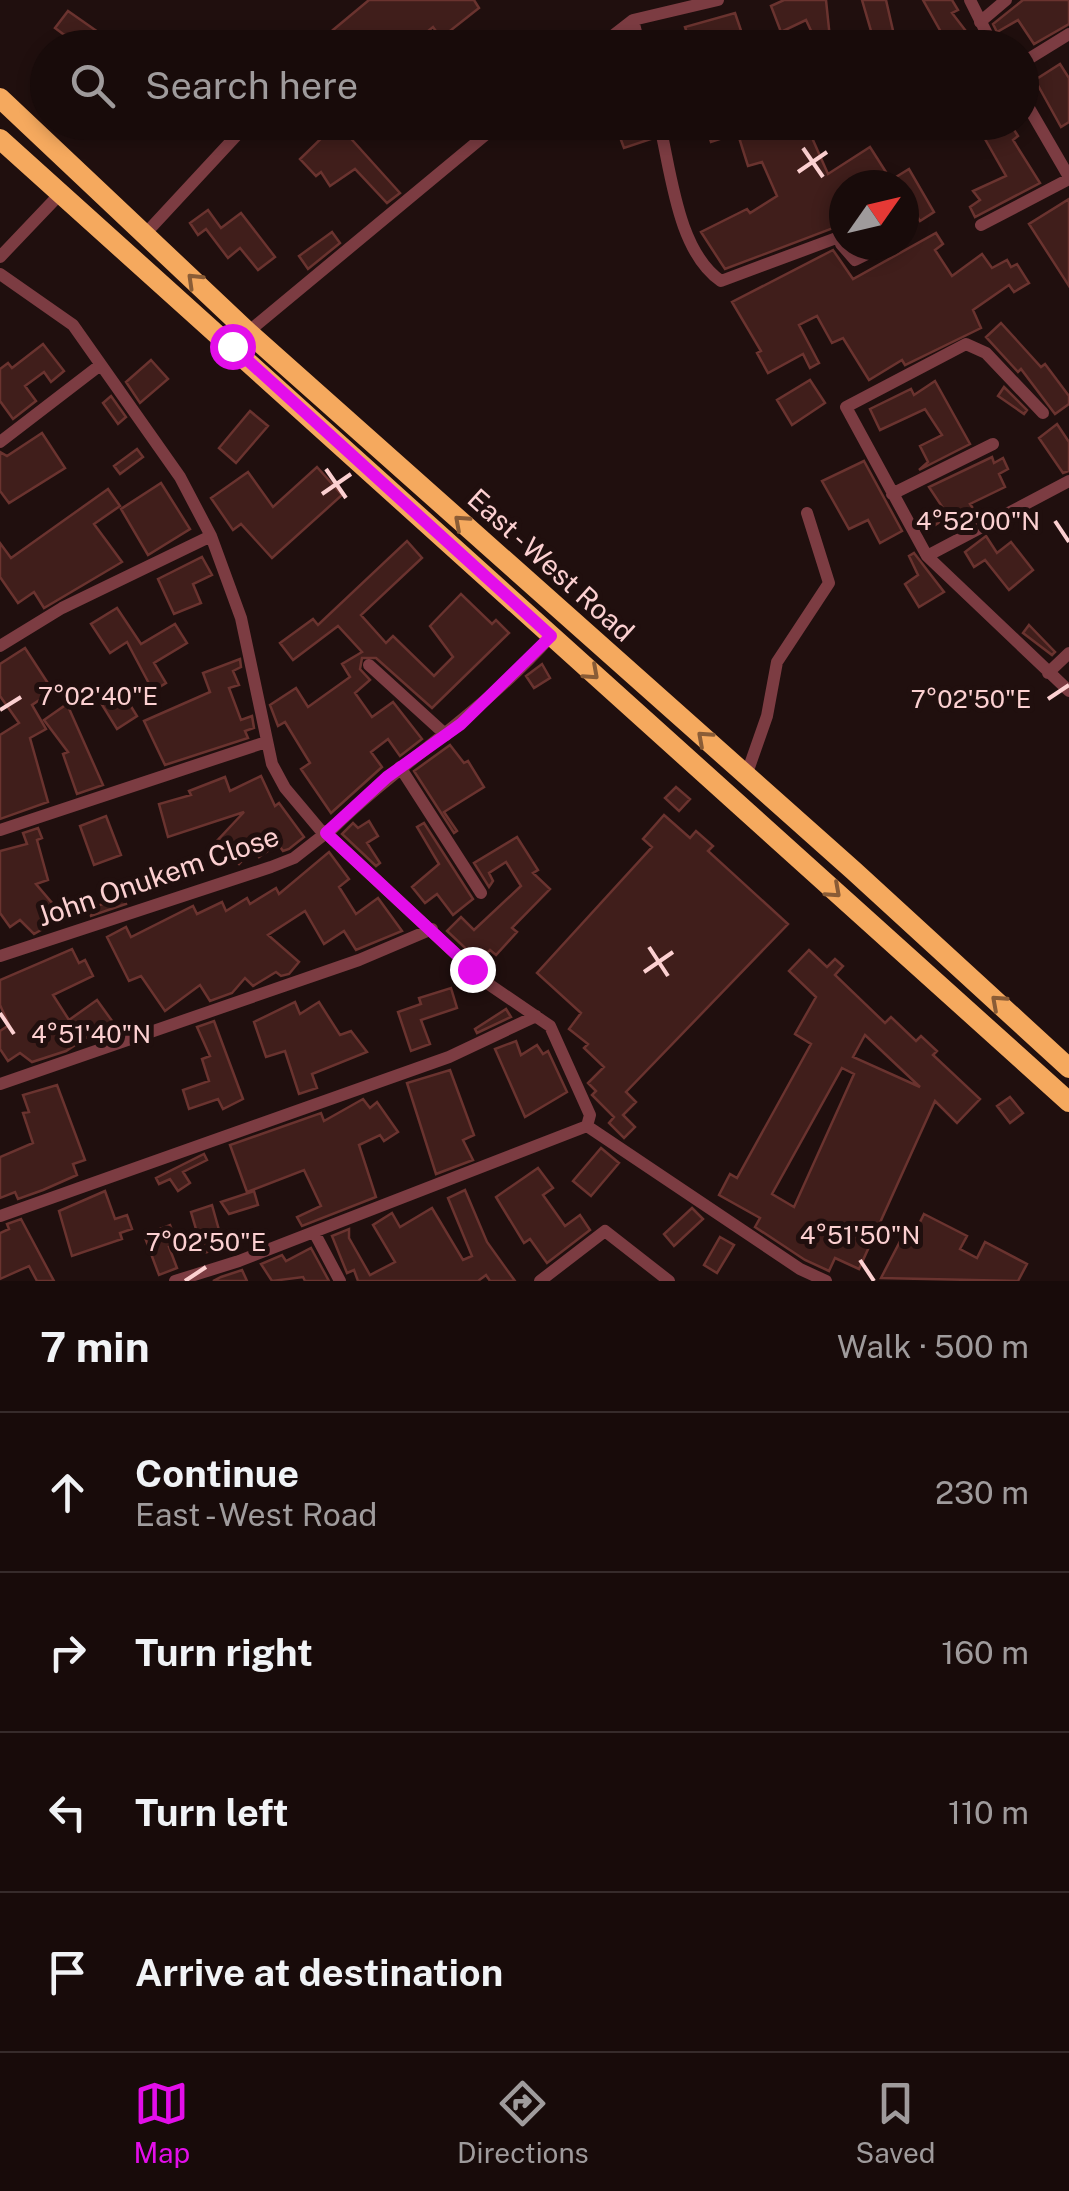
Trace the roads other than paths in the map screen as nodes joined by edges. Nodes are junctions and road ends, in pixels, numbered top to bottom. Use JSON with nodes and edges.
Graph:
{"nodes":[{"id":1,"x":716,"y":0,"type":"edge"},
{"id":2,"x":970,"y":0,"type":"edge"},
{"id":3,"x":1006,"y":0,"type":"edge"},
{"id":4,"x":633,"y":20,"type":"junction"},
{"id":5,"x":980,"y":22,"type":"junction"},
{"id":6,"x":620,"y":30,"type":"edge"},
{"id":7,"x":636,"y":30,"type":"edge"},
{"id":8,"x":984,"y":30,"type":"edge"},
{"id":9,"x":1069,"y":34,"type":"edge"},
{"id":10,"x":1039,"y":53,"type":"edge"},
{"id":11,"x":0,"y":98,"type":"edge"},
{"id":12,"x":30,"y":126,"type":"edge"},
{"id":13,"x":1039,"y":126,"type":"edge"},
{"id":14,"x":0,"y":139,"type":"edge"},
{"id":15,"x":45,"y":140,"type":"edge"},
{"id":16,"x":232,"y":140,"type":"edge"},
{"id":17,"x":479,"y":140,"type":"edge"},
{"id":18,"x":663,"y":140,"type":"edge"},
{"id":19,"x":1069,"y":178,"type":"edge"},
{"id":20,"x":60,"y":194,"type":"junction"},
{"id":21,"x":981,"y":225,"type":"dead end"},
{"id":22,"x":146,"y":233,"type":"junction"},
{"id":23,"x":829,"y":239,"type":"edge"},
{"id":24,"x":0,"y":257,"type":"edge"},
{"id":25,"x":0,"y":274,"type":"edge"},
{"id":26,"x":248,"y":332,"type":"junction"},
{"id":27,"x":98,"y":366,"type":"junction"},
{"id":28,"x":1043,"y":413,"type":"dead end"},
{"id":29,"x":0,"y":442,"type":"edge"},
{"id":30,"x":993,"y":444,"type":"dead end"},
{"id":31,"x":1069,"y":481,"type":"edge"},
{"id":32,"x":892,"y":494,"type":"junction"},
{"id":33,"x":807,"y":513,"type":"dead end"},
{"id":34,"x":212,"y":536,"type":"junction"},
{"id":35,"x":927,"y":556,"type":"junction"},
{"id":36,"x":551,"y":636,"type":"junction"},
{"id":37,"x":0,"y":646,"type":"edge"},
{"id":38,"x":1069,"y":653,"type":"edge"},
{"id":39,"x":369,"y":665,"type":"dead end"},
{"id":40,"x":1048,"y":673,"type":"junction"},
{"id":41,"x":1069,"y":690,"type":"edge"},
{"id":42,"x":446,"y":735,"type":"junction"},
{"id":43,"x":266,"y":742,"type":"junction"},
{"id":44,"x":400,"y":767,"type":"junction"},
{"id":45,"x":746,"y":776,"type":"junction"},
{"id":46,"x":0,"y":830,"type":"edge"},
{"id":47,"x":326,"y":833,"type":"junction"},
{"id":48,"x":481,"y":892,"type":"dead end"},
{"id":49,"x":432,"y":928,"type":"junction"},
{"id":50,"x":0,"y":956,"type":"edge"},
{"id":51,"x":536,"y":1016,"type":"junction"},
{"id":52,"x":1069,"y":1068,"type":"edge"},
{"id":53,"x":0,"y":1084,"type":"edge"},
{"id":54,"x":1069,"y":1102,"type":"edge"},
{"id":55,"x":586,"y":1126,"type":"junction"},
{"id":56,"x":0,"y":1216,"type":"edge"},
{"id":57,"x":314,"y":1232,"type":"junction"},
{"id":58,"x":175,"y":1281,"type":"edge"},
{"id":59,"x":340,"y":1281,"type":"edge"},
{"id":60,"x":540,"y":1281,"type":"edge"},
{"id":61,"x":669,"y":1281,"type":"edge"},
{"id":62,"x":826,"y":1281,"type":"edge"}],
"edges":[{"from":1,"to":4,"type":"street"},
{"from":2,"to":5,"type":"street"},
{"from":3,"to":5,"type":"street"},
{"from":4,"to":6,"type":"street"},
{"from":4,"to":7,"type":"street"},
{"from":5,"to":8,"type":"street"},
{"from":9,"to":10,"type":"street"},
{"from":11,"to":12,"type":"main road","name":"East - West Road"},
{"from":13,"to":19,"type":"street"},
{"from":14,"to":20,"type":"main road","name":"East - West Road"},
{"from":15,"to":22,"type":"main road","name":"East - West Road"},
{"from":16,"to":22,"type":"street"},
{"from":17,"to":26,"type":"street"},
{"from":18,"to":23,"type":"street"},
{"from":19,"to":21,"type":"street"},
{"from":20,"to":24,"type":"street"},
{"from":20,"to":36,"type":"main road","name":"East - West Road"},
{"from":26,"to":22,"type":"main road","name":"East - West Road","one_way":true},
{"from":25,"to":27,"type":"street"},
{"from":45,"to":26,"type":"main road","name":"East - West Road","one_way":true},
{"from":27,"to":29,"type":"street"},
{"from":27,"to":34,"type":"street"},
{"from":28,"to":32,"type":"street"},
{"from":30,"to":32,"type":"street"},
{"from":31,"to":35,"type":"street"},
{"from":32,"to":35,"type":"street"},
{"from":33,"to":45,"type":"street"},
{"from":34,"to":37,"type":"street"},
{"from":34,"to":43,"type":"street"},
{"from":35,"to":40,"type":"street"},
{"from":36,"to":42,"type":"street","name":"John Onukem Close"},
{"from":36,"to":54,"type":"main road","name":"East - West Road","one_way":true},
{"from":38,"to":40,"type":"street"},
{"from":39,"to":42,"type":"street"},
{"from":40,"to":41,"type":"street"},
{"from":42,"to":44,"type":"street","name":"John Onukem Close"},
{"from":43,"to":46,"type":"street"},
{"from":43,"to":47,"type":"street"},
{"from":44,"to":47,"type":"street","name":"John Onukem Close"},
{"from":44,"to":48,"type":"street"},
{"from":52,"to":45,"type":"main road","name":"East - West Road","one_way":true},
{"from":47,"to":49,"type":"street"},
{"from":47,"to":50,"type":"street","name":"John Onukem Close"},
{"from":49,"to":51,"type":"street"},
{"from":49,"to":53,"type":"street"},
{"from":51,"to":55,"type":"street"},
{"from":51,"to":56,"type":"street"},
{"from":55,"to":57,"type":"street"},
{"from":55,"to":62,"type":"street"},
{"from":57,"to":58,"type":"street"},
{"from":57,"to":59,"type":"street"},
{"from":60,"to":61,"type":"street"}]}
